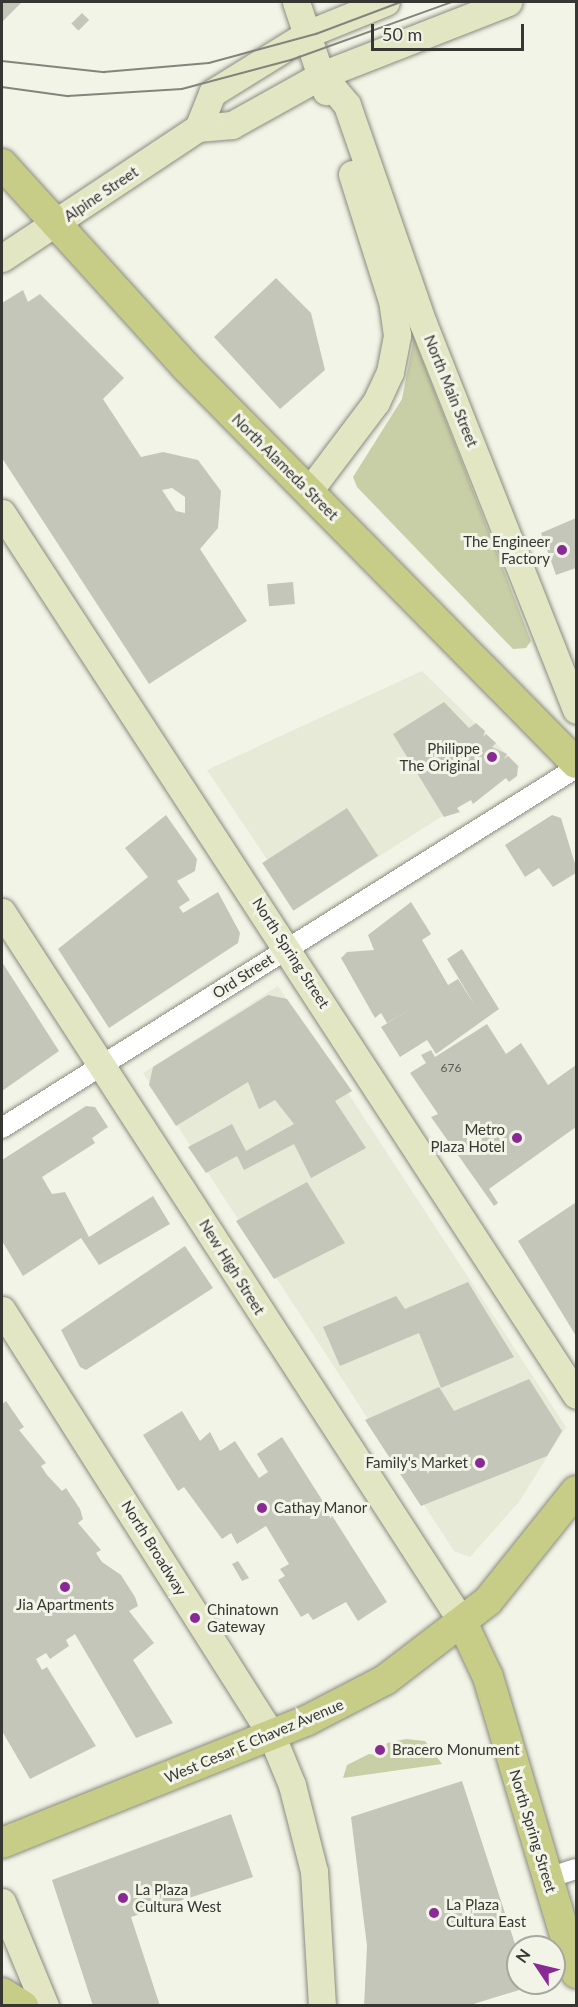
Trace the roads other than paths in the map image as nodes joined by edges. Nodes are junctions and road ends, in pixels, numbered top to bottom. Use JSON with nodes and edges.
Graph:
{"nodes":[{"id":1,"x":296,"y":2,"type":"edge"},
{"id":2,"x":386,"y":2,"type":"edge"},
{"id":3,"x":508,"y":2,"type":"edge"},
{"id":4,"x":307,"y":34,"type":"junction"},
{"id":5,"x":322,"y":75,"type":"junction"},
{"id":6,"x":198,"y":128,"type":"junction"},
{"id":7,"x":2,"y":164,"type":"edge"},
{"id":8,"x":54,"y":226,"type":"junction"},
{"id":9,"x":2,"y":258,"type":"edge"},
{"id":10,"x":309,"y":491,"type":"junction"},
{"id":11,"x":2,"y":513,"type":"edge"},
{"id":12,"x":576,"y":710,"type":"edge"},
{"id":13,"x":576,"y":763,"type":"edge"},
{"id":14,"x":576,"y":768,"type":"edge"},
{"id":15,"x":2,"y":912,"type":"edge"},
{"id":16,"x":288,"y":948,"type":"junction"},
{"id":17,"x":102,"y":1066,"type":"junction"},
{"id":18,"x":2,"y":1128,"type":"edge"},
{"id":19,"x":2,"y":1310,"type":"edge"},
{"id":20,"x":576,"y":1395,"type":"edge"},
{"id":21,"x":576,"y":1491,"type":"edge"},
{"id":22,"x":462,"y":1622,"type":"junction"},
{"id":23,"x":271,"y":1734,"type":"junction"},
{"id":24,"x":2,"y":1843,"type":"edge"},
{"id":25,"x":576,"y":1869,"type":"edge"},
{"id":26,"x":548,"y":1878,"type":"junction"},
{"id":27,"x":2,"y":1902,"type":"edge"},
{"id":28,"x":576,"y":1973,"type":"edge"},
{"id":29,"x":2,"y":1993,"type":"edge"},
{"id":30,"x":23,"y":2006,"type":"edge"},
{"id":31,"x":45,"y":2006,"type":"edge"},
{"id":32,"x":322,"y":2006,"type":"edge"}],
"edges":[{"from":1,"to":4,"type":"street","name":"North Main Street"},
{"from":2,"to":4,"type":"street"},
{"from":3,"to":5,"type":"street","name":"Alpine Street"},
{"from":4,"to":5,"type":"street","name":"North Main Street"},
{"from":4,"to":6,"type":"street"},
{"from":5,"to":6,"type":"street","name":"Alpine Street"},
{"from":5,"to":10,"type":"street","name":"North Main Street"},
{"from":5,"to":12,"type":"street","name":"North Main Street"},
{"from":6,"to":8,"type":"street","name":"Alpine Street"},
{"from":7,"to":8,"type":"main road","name":"North Alameda Street"},
{"from":8,"to":9,"type":"street","name":"Alpine Street"},
{"from":8,"to":10,"type":"main road","name":"North Alameda Street"},
{"from":10,"to":13,"type":"main road","name":"North Alameda Street"},
{"from":11,"to":16,"type":"street","name":"North Spring Street"},
{"from":14,"to":16,"type":"street","name":"Ord Street"},
{"from":15,"to":17,"type":"street","name":"New High Street"},
{"from":16,"to":17,"type":"street","name":"Ord Street"},
{"from":16,"to":20,"type":"street","name":"North Spring Street"},
{"from":17,"to":18,"type":"street","name":"Ord Street"},
{"from":17,"to":22,"type":"street","name":"New High Street"},
{"from":19,"to":23,"type":"street","name":"North Broadway"},
{"from":21,"to":22,"type":"main road","name":"West Cesar E Chavez Avenue"},
{"from":22,"to":23,"type":"main road","name":"West Cesar E Chavez Avenue"},
{"from":22,"to":26,"type":"main road","name":"North Spring Street"},
{"from":23,"to":24,"type":"main road","name":"West Cesar E Chavez Avenue"},
{"from":23,"to":32,"type":"street","name":"North Broadway"},
{"from":25,"to":26,"type":"street"},
{"from":26,"to":28,"type":"main road","name":"North Spring Street"},
{"from":27,"to":31,"type":"street"},
{"from":29,"to":30,"type":"main road"}]}
